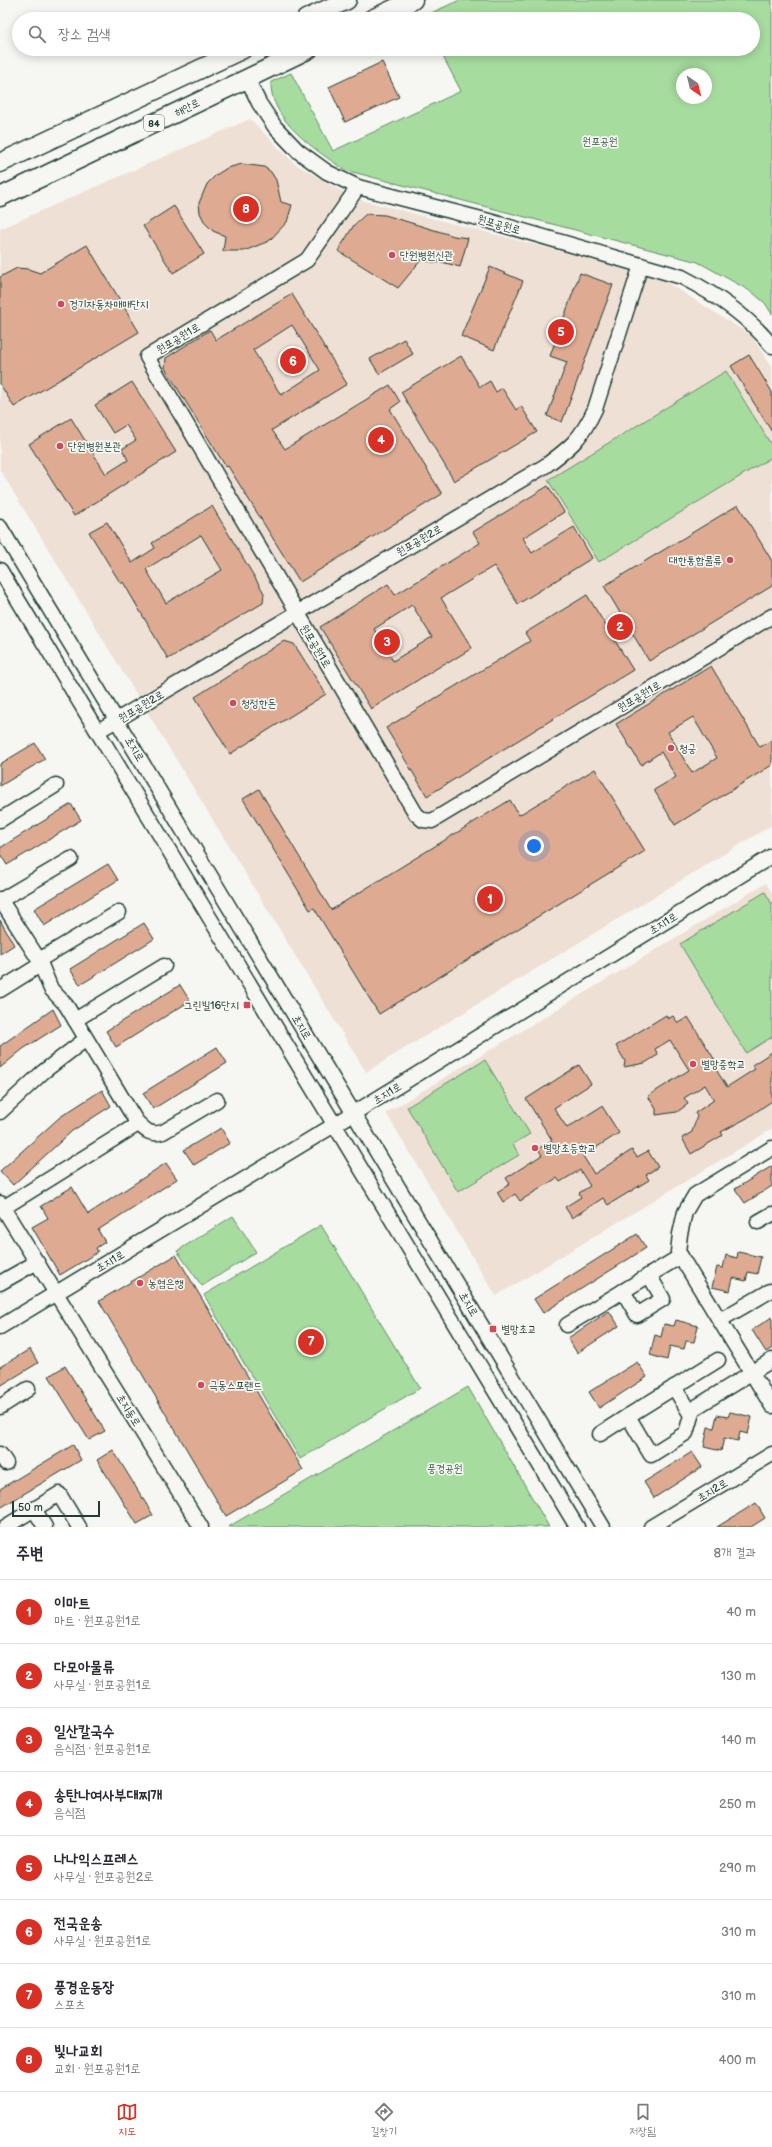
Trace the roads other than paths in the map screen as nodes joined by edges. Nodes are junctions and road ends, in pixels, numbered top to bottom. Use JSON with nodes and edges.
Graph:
{"nodes":[{"id":1,"x":347,"y":0,"type":"edge"},
{"id":2,"x":412,"y":0,"type":"edge"},
{"id":3,"x":321,"y":12,"type":"edge"},
{"id":4,"x":387,"y":12,"type":"edge"},
{"id":5,"x":228,"y":56,"type":"edge"},
{"id":6,"x":294,"y":56,"type":"edge"},
{"id":7,"x":248,"y":78,"type":"junction"},
{"id":8,"x":0,"y":163,"type":"edge"},
{"id":9,"x":358,"y":187,"type":"junction"},
{"id":10,"x":0,"y":196,"type":"edge"},
{"id":11,"x":641,"y":265,"type":"junction"},
{"id":12,"x":772,"y":346,"type":"edge"},
{"id":13,"x":0,"y":527,"type":"edge"},
{"id":14,"x":0,"y":570,"type":"edge"},
{"id":15,"x":296,"y":612,"type":"junction"},
{"id":16,"x":772,"y":616,"type":"edge"},
{"id":17,"x":118,"y":720,"type":"junction"},
{"id":18,"x":98,"y":732,"type":"junction"},
{"id":19,"x":56,"y":785,"type":"dead end"},
{"id":20,"x":0,"y":820,"type":"edge"},
{"id":21,"x":71,"y":859,"type":"dead end"},
{"id":22,"x":770,"y":861,"type":"edge"},
{"id":23,"x":0,"y":900,"type":"edge"},
{"id":24,"x":119,"y":912,"type":"dead end"},
{"id":25,"x":40,"y":962,"type":"junction"},
{"id":26,"x":164,"y":966,"type":"dead end"},
{"id":27,"x":0,"y":990,"type":"edge"},
{"id":28,"x":75,"y":1020,"type":"junction"},
{"id":29,"x":86,"y":1038,"type":"junction"},
{"id":30,"x":217,"y":1100,"type":"dead end"},
{"id":31,"x":0,"y":1112,"type":"edge"},
{"id":32,"x":354,"y":1113,"type":"junction"},
{"id":33,"x":138,"y":1124,"type":"junction"},
{"id":34,"x":334,"y":1125,"type":"junction"},
{"id":35,"x":772,"y":1148,"type":"edge"},
{"id":36,"x":2,"y":1206,"type":"edge"},
{"id":37,"x":772,"y":1214,"type":"edge"},
{"id":38,"x":758,"y":1222,"type":"dead end"},
{"id":39,"x":681,"y":1256,"type":"junction"},
{"id":40,"x":37,"y":1262,"type":"junction"},
{"id":41,"x":649,"y":1275,"type":"junction"},
{"id":42,"x":0,"y":1283,"type":"edge"},
{"id":43,"x":623,"y":1291,"type":"junction"},
{"id":44,"x":770,"y":1291,"type":"dead end"},
{"id":45,"x":56,"y":1293,"type":"junction"},
{"id":46,"x":720,"y":1320,"type":"junction"},
{"id":47,"x":567,"y":1325,"type":"dead end"},
{"id":48,"x":0,"y":1327,"type":"edge"},
{"id":49,"x":718,"y":1360,"type":"dead end"},
{"id":50,"x":772,"y":1360,"type":"edge"},
{"id":51,"x":752,"y":1372,"type":"junction"},
{"id":52,"x":674,"y":1387,"type":"junction"},
{"id":53,"x":28,"y":1389,"type":"dead end"},
{"id":54,"x":772,"y":1406,"type":"edge"},
{"id":55,"x":0,"y":1407,"type":"edge"},
{"id":56,"x":692,"y":1415,"type":"junction"},
{"id":57,"x":628,"y":1416,"type":"junction"},
{"id":58,"x":600,"y":1434,"type":"dead end"},
{"id":59,"x":772,"y":1454,"type":"edge"},
{"id":60,"x":34,"y":1509,"type":"junction"},
{"id":61,"x":8,"y":1526,"type":"edge"},
{"id":62,"x":45,"y":1527,"type":"edge"},
{"id":63,"x":79,"y":1527,"type":"edge"},
{"id":64,"x":201,"y":1527,"type":"edge"},
{"id":65,"x":577,"y":1527,"type":"edge"},
{"id":66,"x":603,"y":1527,"type":"edge"},
{"id":67,"x":651,"y":1527,"type":"edge"}],
"edges":[{"from":1,"to":3,"type":"main road"},
{"from":2,"to":4,"type":"main road"},
{"from":5,"to":8,"type":"main road"},
{"from":6,"to":7,"type":"main road","name":"해안로","number":"84"},
{"from":7,"to":9,"type":"street","name":"원포공원로"},
{"from":7,"to":10,"type":"main road","name":"해안로","number":"84"},
{"from":9,"to":11,"type":"street","name":"원포공원로"},
{"from":9,"to":15,"type":"street","name":"원포공원1로"},
{"from":11,"to":12,"type":"street","name":"원포공원로"},
{"from":11,"to":15,"type":"street","name":"원포공원2로"},
{"from":13,"to":17,"type":"street","name":"초지로"},
{"from":14,"to":18,"type":"street","name":"초지로"},
{"from":15,"to":16,"type":"street","name":"원포공원1로"},
{"from":15,"to":17,"type":"street","name":"원포공원2로"},
{"from":17,"to":18,"type":"street","name":"원포공원2로"},
{"from":17,"to":32,"type":"street","name":"초지로"},
{"from":18,"to":34,"type":"street","name":"초지로"},
{"from":19,"to":20,"type":"street"},
{"from":21,"to":23,"type":"street"},
{"from":22,"to":32,"type":"street","name":"초지1로"},
{"from":23,"to":25,"type":"street"},
{"from":24,"to":25,"type":"street"},
{"from":25,"to":27,"type":"street"},
{"from":25,"to":28,"type":"street"},
{"from":26,"to":28,"type":"street"},
{"from":28,"to":29,"type":"street"},
{"from":29,"to":31,"type":"street"},
{"from":29,"to":33,"type":"street"},
{"from":30,"to":33,"type":"street"},
{"from":32,"to":34,"type":"street","name":"초지1로"},
{"from":32,"to":66,"type":"street","name":"초지로"},
{"from":33,"to":36,"type":"street"},
{"from":34,"to":45,"type":"street","name":"초지1로"},
{"from":34,"to":65,"type":"street","name":"초지로"},
{"from":35,"to":39,"type":"street"},
{"from":36,"to":40,"type":"street","name":"초지동로"},
{"from":37,"to":38,"type":"street"},
{"from":39,"to":41,"type":"street"},
{"from":39,"to":46,"type":"street"},
{"from":40,"to":42,"type":"street"},
{"from":40,"to":45,"type":"street","name":"초지동로"},
{"from":41,"to":43,"type":"street"},
{"from":41,"to":43,"type":"street"},
{"from":43,"to":47,"type":"street"},
{"from":44,"to":46,"type":"street"},
{"from":45,"to":48,"type":"street","name":"초지1로"},
{"from":45,"to":64,"type":"street","name":"초지동로"},
{"from":46,"to":51,"type":"street"},
{"from":49,"to":52,"type":"street"},
{"from":50,"to":51,"type":"street"},
{"from":51,"to":54,"type":"street"},
{"from":51,"to":56,"type":"street"},
{"from":52,"to":56,"type":"street"},
{"from":52,"to":57,"type":"street"},
{"from":53,"to":55,"type":"street"},
{"from":56,"to":57,"type":"street"},
{"from":57,"to":58,"type":"street"},
{"from":59,"to":67,"type":"street","name":"초지2로"},
{"from":60,"to":61,"type":"street"},
{"from":60,"to":62,"type":"street"},
{"from":60,"to":63,"type":"street"}]}
